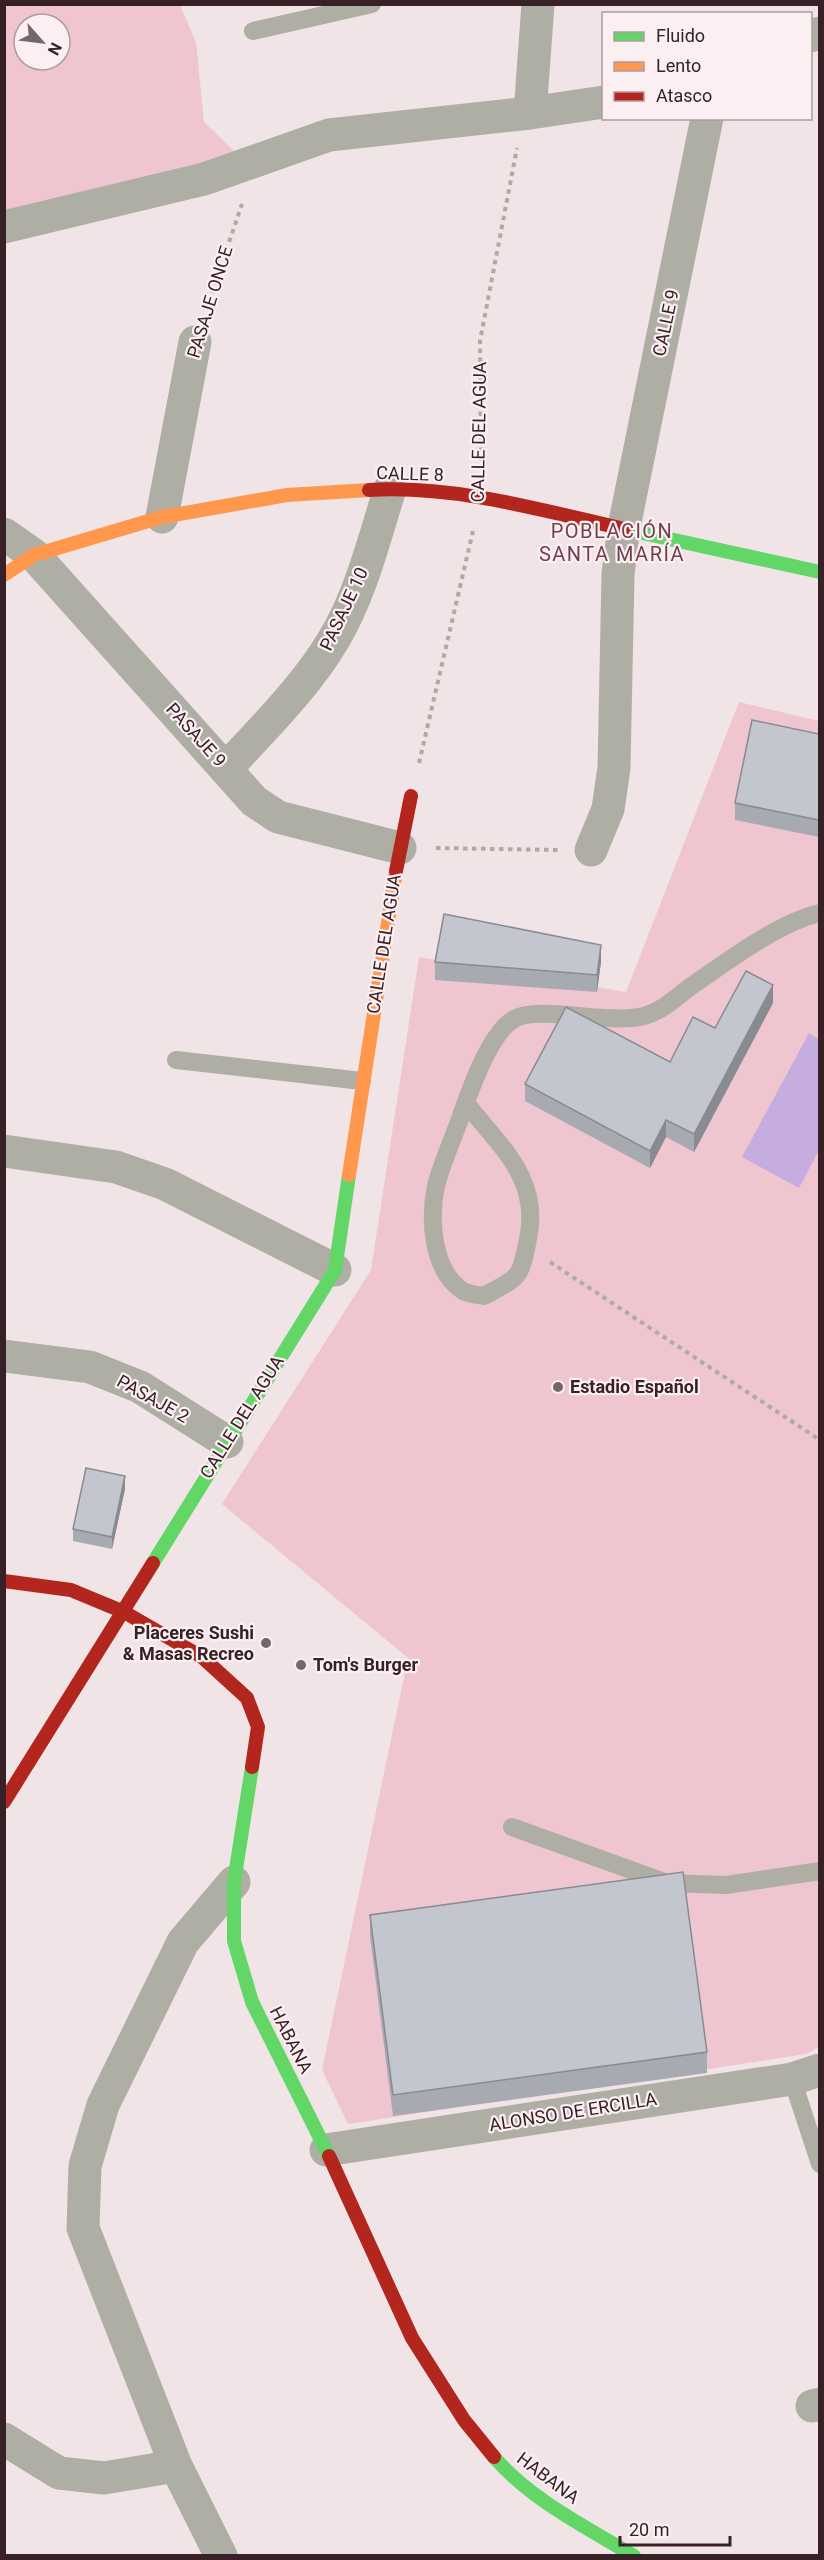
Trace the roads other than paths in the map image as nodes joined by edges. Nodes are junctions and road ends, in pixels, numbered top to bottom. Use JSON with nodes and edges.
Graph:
{"nodes":[{"id":1,"x":372,"y":4,"type":"edge"},
{"id":2,"x":538,"y":4,"type":"edge"},
{"id":3,"x":253,"y":31,"type":"dead end"},
{"id":4,"x":602,"y":102,"type":"edge"},
{"id":5,"x":530,"y":113,"type":"junction"},
{"id":6,"x":707,"y":120,"type":"edge"},
{"id":7,"x":4,"y":227,"type":"edge"},
{"id":8,"x":195,"y":342,"type":"road end"},
{"id":9,"x":390,"y":489,"type":"junction"},
{"id":10,"x":162,"y":517,"type":"junction"},
{"id":11,"x":624,"y":527,"type":"junction"},
{"id":12,"x":4,"y":534,"type":"edge"},
{"id":13,"x":34,"y":555,"type":"junction"},
{"id":14,"x":819,"y":572,"type":"edge"},
{"id":15,"x":4,"y":575,"type":"edge"},
{"id":16,"x":226,"y":769,"type":"junction"},
{"id":17,"x":411,"y":796,"type":"road end"},
{"id":18,"x":400,"y":848,"type":"junction"},
{"id":19,"x":591,"y":850,"type":"road end"},
{"id":20,"x":819,"y":913,"type":"edge"},
{"id":21,"x":176,"y":1060,"type":"dead end"},
{"id":22,"x":362,"y":1081,"type":"junction"},
{"id":23,"x":466,"y":1103,"type":"junction"},
{"id":24,"x":4,"y":1151,"type":"edge"},
{"id":25,"x":335,"y":1270,"type":"junction"},
{"id":26,"x":4,"y":1356,"type":"edge"},
{"id":27,"x":226,"y":1442,"type":"junction"},
{"id":28,"x":4,"y":1581,"type":"edge"},
{"id":29,"x":124,"y":1612,"type":"junction"},
{"id":30,"x":4,"y":1802,"type":"edge"},
{"id":31,"x":512,"y":1827,"type":"dead end"},
{"id":32,"x":819,"y":1871,"type":"edge"},
{"id":33,"x":234,"y":1882,"type":"junction"},
{"id":34,"x":806,"y":2075,"type":"edge"},
{"id":35,"x":326,"y":2150,"type":"junction"},
{"id":36,"x":819,"y":2164,"type":"edge"},
{"id":37,"x":4,"y":2439,"type":"edge"},
{"id":38,"x":176,"y":2466,"type":"junction"},
{"id":39,"x":221,"y":2556,"type":"edge"},
{"id":40,"x":634,"y":2556,"type":"edge"}],
"edges":[{"from":1,"to":3,"type":"lane"},
{"from":2,"to":5,"type":"street"},
{"from":4,"to":5,"type":"street"},
{"from":5,"to":7,"type":"street"},
{"from":6,"to":11,"type":"street","name":"CALLE 9"},
{"from":8,"to":10,"type":"street","name":"PASAJE ONCE"},
{"from":9,"to":10,"type":"street","name":"CALLE 8"},
{"from":9,"to":11,"type":"street","name":"CALLE 8"},
{"from":9,"to":16,"type":"street","name":"PASAJE 10"},
{"from":10,"to":13,"type":"street","name":"CALLE 8"},
{"from":11,"to":14,"type":"street","name":"CALLE 8"},
{"from":11,"to":19,"type":"street"},
{"from":12,"to":13,"type":"street","name":"PASAJE 9"},
{"from":13,"to":15,"type":"street","name":"CALLE 8"},
{"from":13,"to":16,"type":"street","name":"PASAJE 9"},
{"from":16,"to":18,"type":"street","name":"PASAJE 9"},
{"from":17,"to":18,"type":"street","name":"CALLE DEL AGUA"},
{"from":18,"to":22,"type":"street","name":"CALLE DEL AGUA"},
{"from":20,"to":23,"type":"lane"},
{"from":21,"to":22,"type":"lane"},
{"from":22,"to":25,"type":"street","name":"CALLE DEL AGUA"},
{"from":23,"to":23,"type":"lane"},
{"from":24,"to":25,"type":"street"},
{"from":25,"to":27,"type":"street","name":"CALLE DEL AGUA"},
{"from":26,"to":27,"type":"street","name":"PASAJE 2"},
{"from":27,"to":29,"type":"street","name":"CALLE DEL AGUA"},
{"from":28,"to":29,"type":"street","name":"HABANA"},
{"from":29,"to":30,"type":"street","name":"CALLE DEL AGUA"},
{"from":29,"to":33,"type":"street","name":"HABANA"},
{"from":31,"to":32,"type":"lane"},
{"from":33,"to":35,"type":"street","name":"HABANA"},
{"from":33,"to":38,"type":"street"},
{"from":34,"to":35,"type":"street","name":"ALONSO DE ERCILLA"},
{"from":34,"to":36,"type":"lane"},
{"from":35,"to":40,"type":"street","name":"HABANA"},
{"from":37,"to":38,"type":"street"},
{"from":38,"to":39,"type":"street"}]}
